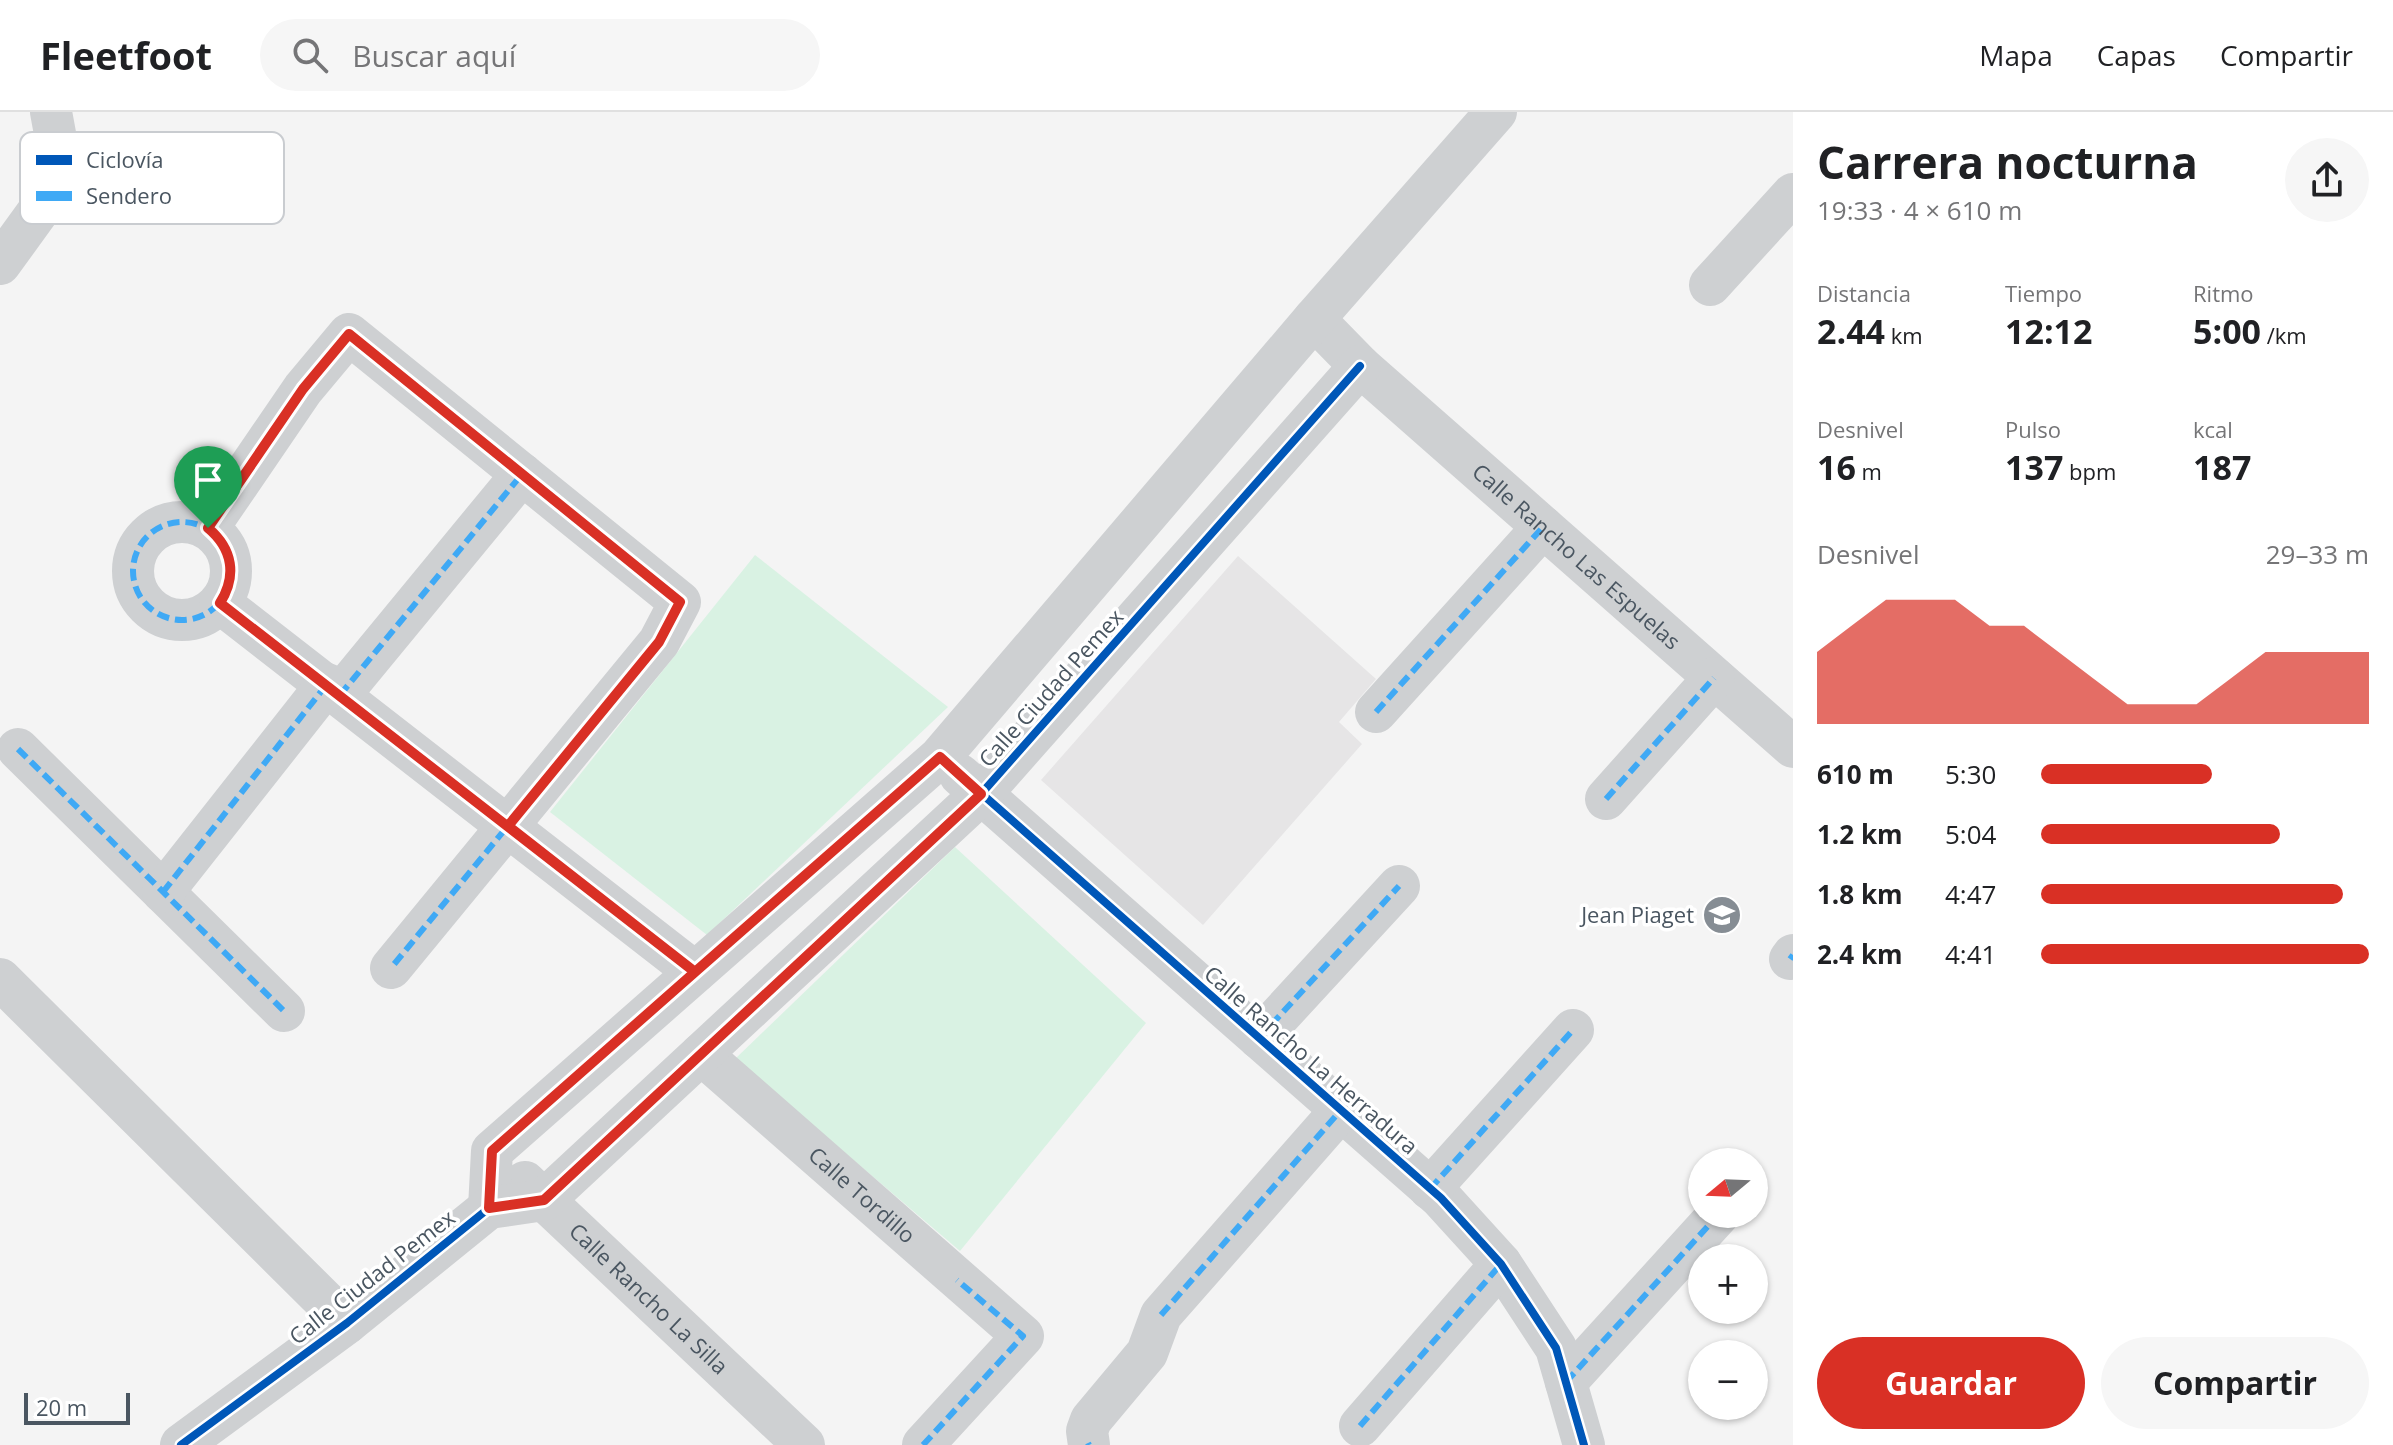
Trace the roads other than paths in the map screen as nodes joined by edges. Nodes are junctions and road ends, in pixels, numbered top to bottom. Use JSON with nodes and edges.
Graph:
{"nodes":[{"id":1,"x":51,"y":112,"type":"edge"},
{"id":2,"x":1496,"y":112,"type":"edge"},
{"id":3,"x":55,"y":132,"type":"edge"},
{"id":4,"x":1793,"y":194,"type":"edge"},
{"id":5,"x":29,"y":224,"type":"edge"},
{"id":6,"x":0,"y":264,"type":"edge"},
{"id":7,"x":1710,"y":285,"type":"dead end"},
{"id":8,"x":1314,"y":319,"type":"junction"},
{"id":9,"x":1360,"y":366,"type":"junction"},
{"id":10,"x":522,"y":474,"type":"junction"},
{"id":11,"x":1543,"y":527,"type":"junction"},
{"id":12,"x":208,"y":528,"type":"junction"},
{"id":13,"x":220,"y":603,"type":"junction"},
{"id":14,"x":1714,"y":678,"type":"junction"},
{"id":15,"x":334,"y":690,"type":"junction"},
{"id":16,"x":1376,"y":712,"type":"dead end"},
{"id":17,"x":1793,"y":747,"type":"edge"},
{"id":18,"x":18,"y":749,"type":"dead end"},
{"id":19,"x":940,"y":757,"type":"junction"},
{"id":20,"x":981,"y":794,"type":"junction"},
{"id":21,"x":1606,"y":799,"type":"dead end"},
{"id":22,"x":508,"y":826,"type":"junction"},
{"id":23,"x":1399,"y":886,"type":"dead end"},
{"id":24,"x":163,"y":892,"type":"junction"},
{"id":25,"x":391,"y":968,"type":"dead end"},
{"id":26,"x":695,"y":972,"type":"junction"},
{"id":27,"x":0,"y":979,"type":"edge"},
{"id":28,"x":284,"y":1011,"type":"dead end"},
{"id":29,"x":1573,"y":1030,"type":"dead end"},
{"id":30,"x":1259,"y":1038,"type":"junction"},
{"id":31,"x":701,"y":1054,"type":"junction"},
{"id":32,"x":1341,"y":1110,"type":"junction"},
{"id":33,"x":492,"y":1151,"type":"junction"},
{"id":34,"x":1430,"y":1189,"type":"junction"},
{"id":35,"x":544,"y":1200,"type":"junction"},
{"id":36,"x":489,"y":1208,"type":"junction"},
{"id":37,"x":1706,"y":1228,"type":"edge"},
{"id":38,"x":1501,"y":1264,"type":"junction"},
{"id":39,"x":347,"y":1323,"type":"junction"},
{"id":40,"x":1566,"y":1382,"type":"junction"},
{"id":41,"x":1360,"y":1426,"type":"dead end"},
{"id":42,"x":1089,"y":1444,"type":"edge"},
{"id":43,"x":181,"y":1445,"type":"edge"},
{"id":44,"x":804,"y":1445,"type":"edge"},
{"id":45,"x":923,"y":1445,"type":"edge"},
{"id":46,"x":1584,"y":1445,"type":"edge"}],
"edges":[{"from":1,"to":3,"type":"street"},
{"from":2,"to":8,"type":"street","name":"Calle Ciudad Pemex"},
{"from":4,"to":7,"type":"street"},
{"from":5,"to":6,"type":"street"},
{"from":8,"to":9,"type":"street"},
{"from":8,"to":19,"type":"street","name":"Calle Ciudad Pemex"},
{"from":9,"to":11,"type":"street","name":"Calle Rancho Las Espuelas"},
{"from":9,"to":20,"type":"street","name":"Calle Ciudad Pemex"},
{"from":10,"to":12,"type":"street"},
{"from":10,"to":15,"type":"street"},
{"from":10,"to":22,"type":"street"},
{"from":11,"to":14,"type":"street","name":"Calle Rancho Las Espuelas"},
{"from":11,"to":16,"type":"street"},
{"from":12,"to":13,"type":"street"},
{"from":12,"to":13,"type":"street"},
{"from":13,"to":15,"type":"street"},
{"from":14,"to":17,"type":"street","name":"Calle Rancho Las Espuelas"},
{"from":14,"to":21,"type":"street"},
{"from":15,"to":22,"type":"street"},
{"from":15,"to":24,"type":"street"},
{"from":18,"to":24,"type":"street"},
{"from":19,"to":20,"type":"street","name":"Calle Rancho La Herradura"},
{"from":19,"to":26,"type":"street","name":"Calle Ciudad Pemex"},
{"from":20,"to":30,"type":"street","name":"Calle Rancho La Herradura"},
{"from":20,"to":31,"type":"street","name":"Calle Ciudad Pemex"},
{"from":22,"to":25,"type":"street"},
{"from":22,"to":26,"type":"street"},
{"from":23,"to":30,"type":"street"},
{"from":24,"to":28,"type":"street"},
{"from":26,"to":33,"type":"street","name":"Calle Ciudad Pemex"},
{"from":27,"to":39,"type":"street"},
{"from":29,"to":34,"type":"street"},
{"from":30,"to":32,"type":"street","name":"Calle Rancho La Herradura"},
{"from":31,"to":35,"type":"street","name":"Calle Ciudad Pemex"},
{"from":31,"to":45,"type":"street","name":"Calle Tordillo"},
{"from":32,"to":34,"type":"street","name":"Calle Rancho La Herradura"},
{"from":32,"to":42,"type":"street"},
{"from":33,"to":35,"type":"street","name":"Calle Rancho La Silla"},
{"from":33,"to":36,"type":"street"},
{"from":34,"to":38,"type":"street","name":"Calle Rancho La Herradura"},
{"from":35,"to":36,"type":"street"},
{"from":35,"to":44,"type":"street","name":"Calle Rancho La Silla"},
{"from":36,"to":39,"type":"street","name":"Calle Ciudad Pemex"},
{"from":37,"to":40,"type":"street"},
{"from":38,"to":40,"type":"street","name":"Calle Rancho La Herradura"},
{"from":38,"to":41,"type":"street"},
{"from":39,"to":43,"type":"street","name":"Calle Ciudad Pemex"},
{"from":40,"to":46,"type":"street","name":"Calle Rancho La Herradura"}]}
